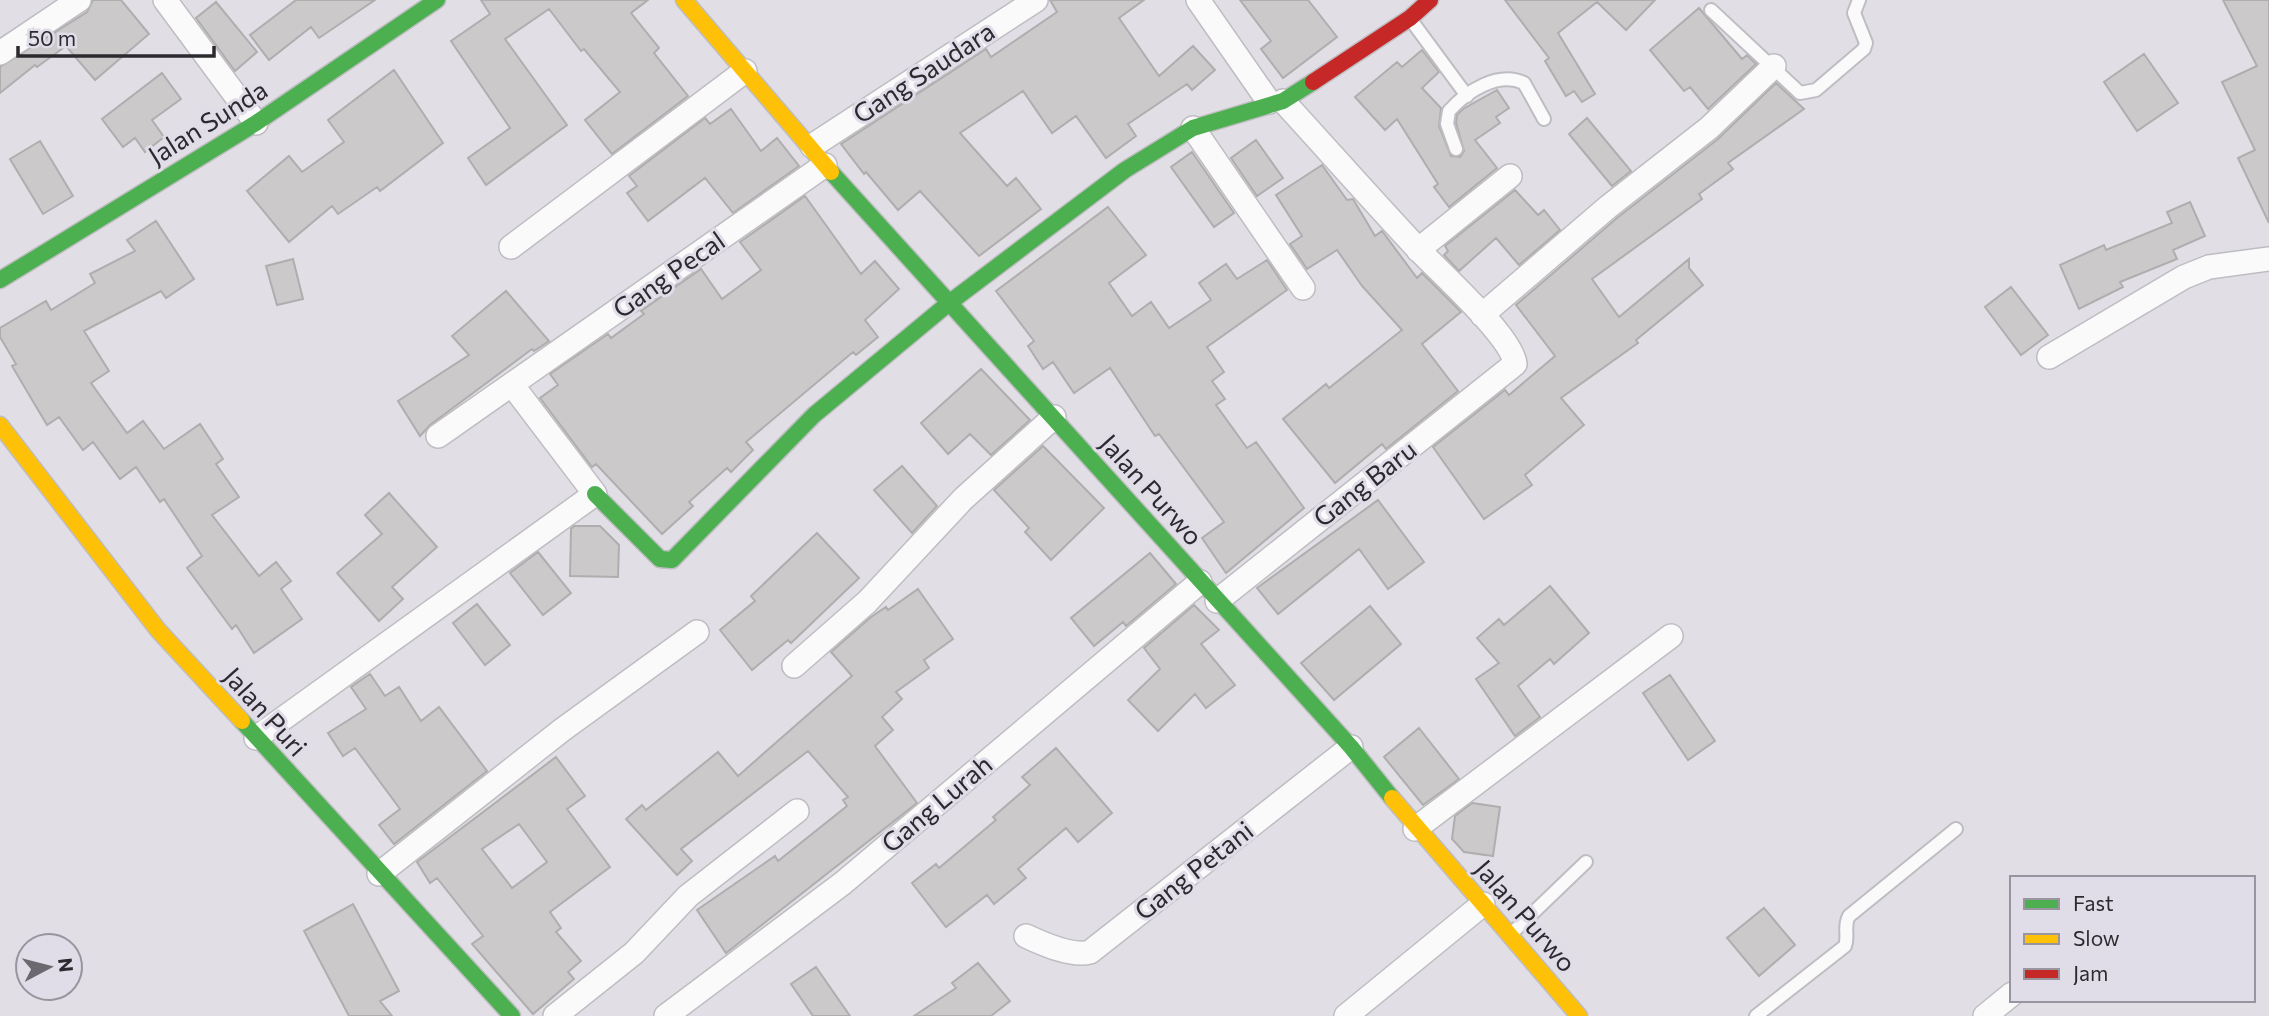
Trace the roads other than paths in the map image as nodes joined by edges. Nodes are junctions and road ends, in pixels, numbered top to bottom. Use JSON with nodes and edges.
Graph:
{"nodes":[{"id":1,"x":79,"y":0,"type":"edge"},
{"id":2,"x":164,"y":0,"type":"edge"},
{"id":3,"x":436,"y":0,"type":"edge"},
{"id":4,"x":684,"y":0,"type":"edge"},
{"id":5,"x":1036,"y":0,"type":"edge"},
{"id":6,"x":1198,"y":0,"type":"edge"},
{"id":7,"x":1430,"y":0,"type":"edge"},
{"id":8,"x":1859,"y":0,"type":"edge"},
{"id":9,"x":1711,"y":10,"type":"dead end"},
{"id":10,"x":1410,"y":18,"type":"junction"},
{"id":11,"x":0,"y":53,"type":"edge"},
{"id":12,"x":1774,"y":66,"type":"junction"},
{"id":13,"x":746,"y":71,"type":"junction"},
{"id":14,"x":1467,"y":96,"type":"junction"},
{"id":15,"x":1276,"y":101,"type":"junction"},
{"id":16,"x":1544,"y":119,"type":"dead end"},
{"id":17,"x":256,"y":123,"type":"junction"},
{"id":18,"x":1193,"y":128,"type":"junction"},
{"id":19,"x":1456,"y":149,"type":"dead end"},
{"id":20,"x":818,"y":155,"type":"junction"},
{"id":21,"x":1510,"y":176,"type":"dead end"},
{"id":22,"x":511,"y":247,"type":"dead end"},
{"id":23,"x":1418,"y":250,"type":"junction"},
{"id":24,"x":2269,"y":259,"type":"edge"},
{"id":25,"x":0,"y":280,"type":"edge"},
{"id":26,"x":1303,"y":288,"type":"dead end"},
{"id":27,"x":949,"y":303,"type":"junction"},
{"id":28,"x":1482,"y":315,"type":"junction"},
{"id":29,"x":2049,"y":357,"type":"dead end"},
{"id":30,"x":513,"y":386,"type":"junction"},
{"id":31,"x":1054,"y":417,"type":"junction"},
{"id":32,"x":0,"y":425,"type":"edge"},
{"id":33,"x":439,"y":436,"type":"dead end"},
{"id":34,"x":595,"y":494,"type":"junction"},
{"id":35,"x":1200,"y":582,"type":"junction"},
{"id":36,"x":1216,"y":601,"type":"junction"},
{"id":37,"x":696,"y":632,"type":"dead end"},
{"id":38,"x":1671,"y":636,"type":"dead end"},
{"id":39,"x":794,"y":666,"type":"dead end"},
{"id":40,"x":256,"y":738,"type":"junction"},
{"id":41,"x":1351,"y":747,"type":"junction"},
{"id":42,"x":797,"y":811,"type":"dead end"},
{"id":43,"x":1415,"y":829,"type":"junction"},
{"id":44,"x":1956,"y":830,"type":"dead end"},
{"id":45,"x":1586,"y":862,"type":"dead end"},
{"id":46,"x":379,"y":874,"type":"junction"},
{"id":47,"x":1483,"y":904,"type":"junction"},
{"id":48,"x":1511,"y":934,"type":"junction"},
{"id":49,"x":1026,"y":936,"type":"dead end"},
{"id":50,"x":2010,"y":996,"type":"edge"},
{"id":51,"x":512,"y":1016,"type":"edge"},
{"id":52,"x":555,"y":1016,"type":"edge"},
{"id":53,"x":666,"y":1016,"type":"edge"},
{"id":54,"x":1346,"y":1016,"type":"edge"},
{"id":55,"x":1579,"y":1016,"type":"edge"},
{"id":56,"x":1756,"y":1016,"type":"edge"},
{"id":57,"x":1985,"y":1016,"type":"edge"}],
"edges":[{"from":1,"to":11,"type":"street"},
{"from":2,"to":17,"type":"street"},
{"from":3,"to":17,"type":"street","name":"Jalan Sunda"},
{"from":4,"to":13,"type":"street","name":"Jalan Purwo"},
{"from":5,"to":20,"type":"street","name":"Gang Saudara"},
{"from":6,"to":15,"type":"street"},
{"from":7,"to":10,"type":"street"},
{"from":8,"to":12,"type":"lane"},
{"from":9,"to":12,"type":"lane"},
{"from":10,"to":14,"type":"lane"},
{"from":10,"to":15,"type":"street"},
{"from":12,"to":28,"type":"street"},
{"from":13,"to":20,"type":"street","name":"Jalan Purwo"},
{"from":13,"to":22,"type":"street"},
{"from":14,"to":16,"type":"lane"},
{"from":14,"to":19,"type":"lane"},
{"from":15,"to":18,"type":"street"},
{"from":15,"to":23,"type":"street"},
{"from":17,"to":25,"type":"street","name":"Jalan Sunda"},
{"from":18,"to":26,"type":"street"},
{"from":18,"to":27,"type":"street"},
{"from":20,"to":27,"type":"street","name":"Jalan Purwo"},
{"from":20,"to":30,"type":"street","name":"Gang Pecal"},
{"from":21,"to":23,"type":"street"},
{"from":23,"to":28,"type":"street"},
{"from":24,"to":29,"type":"street"},
{"from":27,"to":31,"type":"street","name":"Jalan Purwo"},
{"from":27,"to":34,"type":"street"},
{"from":28,"to":36,"type":"street","name":"Gang Baru"},
{"from":30,"to":33,"type":"street","name":"Gang Pecal"},
{"from":30,"to":34,"type":"street"},
{"from":31,"to":35,"type":"street","name":"Jalan Purwo"},
{"from":31,"to":39,"type":"street"},
{"from":32,"to":40,"type":"street","name":"Jalan Puri"},
{"from":34,"to":40,"type":"street"},
{"from":35,"to":36,"type":"street","name":"Jalan Purwo"},
{"from":35,"to":53,"type":"street","name":"Gang Lurah"},
{"from":36,"to":41,"type":"street","name":"Jalan Purwo"},
{"from":37,"to":46,"type":"street"},
{"from":38,"to":43,"type":"street"},
{"from":40,"to":46,"type":"street","name":"Jalan Puri"},
{"from":41,"to":43,"type":"street","name":"Jalan Purwo"},
{"from":41,"to":49,"type":"street","name":"Gang Petani"},
{"from":42,"to":52,"type":"street"},
{"from":43,"to":47,"type":"street","name":"Jalan Purwo"},
{"from":44,"to":56,"type":"lane"},
{"from":45,"to":48,"type":"lane"},
{"from":46,"to":51,"type":"street","name":"Jalan Puri"},
{"from":47,"to":48,"type":"street","name":"Jalan Purwo"},
{"from":47,"to":54,"type":"street"},
{"from":48,"to":55,"type":"street","name":"Jalan Purwo"},
{"from":50,"to":57,"type":"street"}]}
